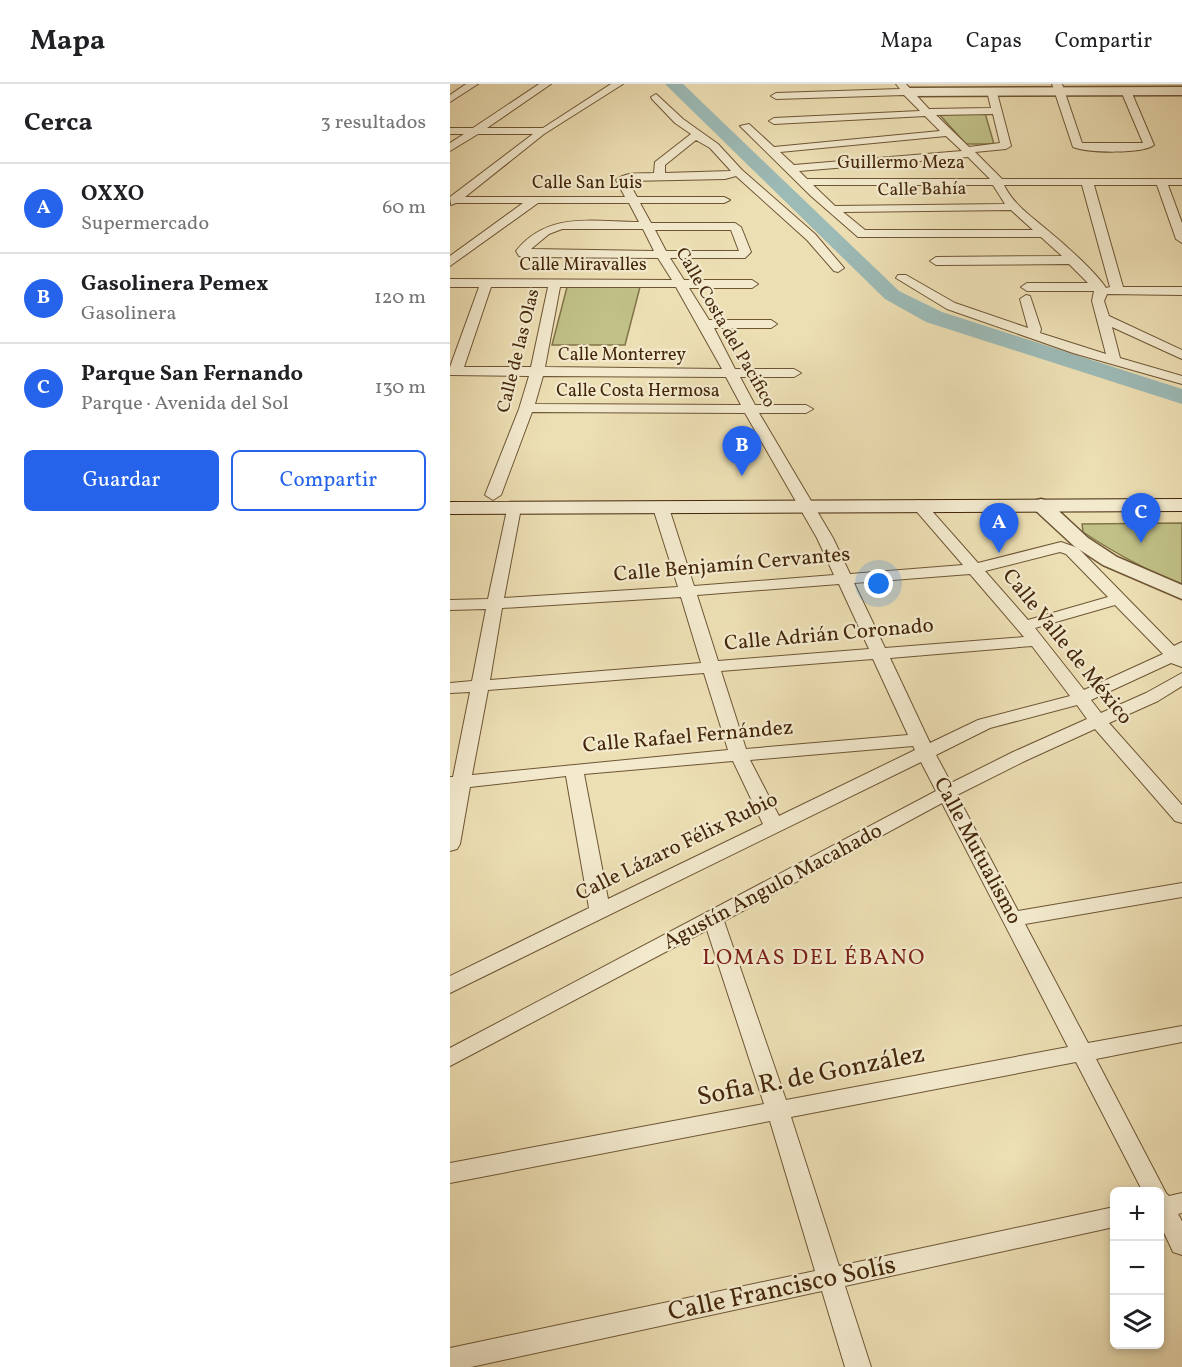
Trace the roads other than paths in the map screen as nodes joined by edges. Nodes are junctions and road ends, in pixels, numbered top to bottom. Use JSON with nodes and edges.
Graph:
{"nodes":[{"id":1,"x":472,"y":84,"type":"edge"},
{"id":2,"x":546,"y":84,"type":"edge"},
{"id":3,"x":618,"y":84,"type":"edge"},
{"id":4,"x":1058,"y":90,"type":"edge"},
{"id":5,"x":904,"y":91,"type":"edge"},
{"id":6,"x":992,"y":93,"type":"junction"},
{"id":7,"x":1127,"y":93,"type":"junction"},
{"id":8,"x":1182,"y":93,"type":"edge"},
{"id":9,"x":656,"y":96,"type":"dead end"},
{"id":10,"x":776,"y":96,"type":"dead end"},
{"id":11,"x":450,"y":99,"type":"edge"},
{"id":12,"x":996,"y":111,"type":"junction"},
{"id":13,"x":927,"y":112,"type":"junction"},
{"id":14,"x":774,"y":122,"type":"dead end"},
{"id":15,"x":745,"y":126,"type":"dead end"},
{"id":16,"x":450,"y":131,"type":"edge"},
{"id":17,"x":476,"y":131,"type":"junction"},
{"id":18,"x":538,"y":132,"type":"junction"},
{"id":19,"x":949,"y":133,"type":"junction"},
{"id":20,"x":701,"y":135,"type":"junction"},
{"id":21,"x":450,"y":148,"type":"edge"},
{"id":22,"x":771,"y":150,"type":"junction"},
{"id":23,"x":969,"y":152,"type":"junction"},
{"id":24,"x":791,"y":168,"type":"junction"},
{"id":25,"x":738,"y":172,"type":"junction"},
{"id":26,"x":660,"y":176,"type":"junction"},
{"id":27,"x":804,"y":182,"type":"junction"},
{"id":28,"x":997,"y":182,"type":"junction"},
{"id":29,"x":1087,"y":182,"type":"junction"},
{"id":30,"x":1161,"y":182,"type":"junction"},
{"id":31,"x":1182,"y":182,"type":"edge"},
{"id":32,"x":724,"y":200,"type":"dead end"},
{"id":33,"x":452,"y":201,"type":"edge"},
{"id":34,"x":534,"y":201,"type":"junction"},
{"id":35,"x":635,"y":202,"type":"junction"},
{"id":36,"x":1012,"y":207,"type":"junction"},
{"id":37,"x":832,"y":209,"type":"junction"},
{"id":38,"x":647,"y":227,"type":"junction"},
{"id":39,"x":1043,"y":233,"type":"junction"},
{"id":40,"x":1182,"y":239,"type":"edge"},
{"id":41,"x":662,"y":254,"type":"junction"},
{"id":42,"x":1072,"y":260,"type":"junction"},
{"id":43,"x":936,"y":261,"type":"dead end"},
{"id":44,"x":450,"y":262,"type":"edge"},
{"id":45,"x":838,"y":268,"type":"dead end"},
{"id":46,"x":902,"y":278,"type":"dead end"},
{"id":47,"x":450,"y":283,"type":"edge"},
{"id":48,"x":555,"y":283,"type":"junction"},
{"id":49,"x":680,"y":283,"type":"junction"},
{"id":50,"x":486,"y":284,"type":"junction"},
{"id":51,"x":752,"y":284,"type":"dead end"},
{"id":52,"x":1099,"y":289,"type":"junction"},
{"id":53,"x":1119,"y":291,"type":"junction"},
{"id":54,"x":1182,"y":291,"type":"edge"},
{"id":55,"x":1104,"y":319,"type":"junction"},
{"id":56,"x":705,"y":324,"type":"junction"},
{"id":57,"x":771,"y":324,"type":"dead end"},
{"id":58,"x":1033,"y":334,"type":"junction"},
{"id":59,"x":1182,"y":355,"type":"edge"},
{"id":60,"x":1114,"y":360,"type":"junction"},
{"id":61,"x":454,"y":368,"type":"edge"},
{"id":62,"x":537,"y":368,"type":"junction"},
{"id":63,"x":729,"y":369,"type":"junction"},
{"id":64,"x":793,"y":369,"type":"dead end"},
{"id":65,"x":1182,"y":380,"type":"edge"},
{"id":66,"x":526,"y":408,"type":"junction"},
{"id":67,"x":750,"y":409,"type":"junction"},
{"id":68,"x":806,"y":409,"type":"dead end"},
{"id":69,"x":1182,"y":494,"type":"edge"},
{"id":70,"x":450,"y":495,"type":"edge"},
{"id":71,"x":493,"y":495,"type":"junction"},
{"id":72,"x":804,"y":502,"type":"junction"},
{"id":73,"x":919,"y":505,"type":"junction"},
{"id":74,"x":1041,"y":505,"type":"junction"},
{"id":75,"x":1182,"y":505,"type":"edge"},
{"id":76,"x":450,"y":508,"type":"edge"},
{"id":77,"x":513,"y":508,"type":"junction"},
{"id":78,"x":661,"y":508,"type":"junction"},
{"id":79,"x":973,"y":569,"type":"junction"},
{"id":80,"x":845,"y":579,"type":"junction"},
{"id":81,"x":687,"y":592,"type":"junction"},
{"id":82,"x":1182,"y":593,"type":"edge"},
{"id":83,"x":1119,"y":599,"type":"junction"},
{"id":84,"x":450,"y":605,"type":"edge"},
{"id":85,"x":495,"y":605,"type":"junction"},
{"id":86,"x":1024,"y":626,"type":"junction"},
{"id":87,"x":1037,"y":641,"type":"junction"},
{"id":88,"x":880,"y":653,"type":"junction"},
{"id":89,"x":1179,"y":656,"type":"edge"},
{"id":90,"x":712,"y":668,"type":"junction"},
{"id":91,"x":1182,"y":678,"type":"edge"},
{"id":92,"x":479,"y":687,"type":"junction"},
{"id":93,"x":450,"y":688,"type":"edge"},
{"id":94,"x":1081,"y":698,"type":"junction"},
{"id":95,"x":1099,"y":722,"type":"junction"},
{"id":96,"x":922,"y":746,"type":"junction"},
{"id":97,"x":739,"y":756,"type":"junction"},
{"id":98,"x":574,"y":769,"type":"junction"},
{"id":99,"x":456,"y":783,"type":"edge"},
{"id":100,"x":947,"y":794,"type":"junction"},
{"id":101,"x":1175,"y":798,"type":"edge"},
{"id":102,"x":1182,"y":817,"type":"edge"},
{"id":103,"x":774,"y":826,"type":"junction"},
{"id":104,"x":450,"y":844,"type":"edge"},
{"id":105,"x":1182,"y":890,"type":"edge"},
{"id":106,"x":600,"y":912,"type":"junction"},
{"id":107,"x":713,"y":918,"type":"junction"},
{"id":108,"x":1013,"y":919,"type":"junction"},
{"id":109,"x":450,"y":985,"type":"edge"},
{"id":110,"x":1182,"y":1034,"type":"edge"},
{"id":111,"x":1082,"y":1053,"type":"junction"},
{"id":112,"x":450,"y":1058,"type":"edge"},
{"id":113,"x":778,"y":1111,"type":"junction"},
{"id":114,"x":450,"y":1173,"type":"edge"},
{"id":115,"x":1156,"y":1187,"type":"edge"},
{"id":116,"x":1164,"y":1202,"type":"edge"},
{"id":117,"x":1110,"y":1218,"type":"edge"},
{"id":118,"x":1182,"y":1245,"type":"edge"},
{"id":119,"x":830,"y":1279,"type":"junction"},
{"id":120,"x":450,"y":1360,"type":"edge"},
{"id":121,"x":858,"y":1367,"type":"edge"}],
"edges":[{"from":1,"to":11,"type":"street"},
{"from":2,"to":17,"type":"street"},
{"from":3,"to":18,"type":"street"},
{"from":4,"to":6,"type":"street"},
{"from":4,"to":7,"type":"street"},
{"from":4,"to":7,"type":"street"},
{"from":5,"to":6,"type":"street"},
{"from":5,"to":10,"type":"street"},
{"from":5,"to":13,"type":"street"},
{"from":6,"to":12,"type":"street"},
{"from":7,"to":8,"type":"street"},
{"from":9,"to":20,"type":"street"},
{"from":12,"to":13,"type":"street"},
{"from":12,"to":23,"type":"street"},
{"from":13,"to":14,"type":"street"},
{"from":13,"to":19,"type":"street"},
{"from":15,"to":22,"type":"street"},
{"from":16,"to":17,"type":"street"},
{"from":17,"to":18,"type":"street"},
{"from":17,"to":21,"type":"street"},
{"from":18,"to":33,"type":"street"},
{"from":19,"to":22,"type":"street"},
{"from":19,"to":23,"type":"street"},
{"from":20,"to":25,"type":"street"},
{"from":20,"to":26,"type":"street"},
{"from":22,"to":24,"type":"street"},
{"from":23,"to":24,"type":"street"},
{"from":23,"to":28,"type":"street"},
{"from":24,"to":27,"type":"street"},
{"from":25,"to":26,"type":"street"},
{"from":25,"to":45,"type":"street"},
{"from":26,"to":35,"type":"street","name":"Calle Costa del Pacifico"},
{"from":27,"to":28,"type":"street","name":"Guillermo Meza"},
{"from":27,"to":37,"type":"street"},
{"from":28,"to":29,"type":"street","name":"Guillermo Meza"},
{"from":28,"to":36,"type":"street"},
{"from":29,"to":30,"type":"street","name":"Guillermo Meza"},
{"from":29,"to":53,"type":"street"},
{"from":30,"to":31,"type":"street","name":"Guillermo Meza"},
{"from":30,"to":40,"type":"street"},
{"from":32,"to":35,"type":"street","name":"Calle San Luis"},
{"from":33,"to":34,"type":"street","name":"Calle San Luis"},
{"from":34,"to":35,"type":"street","name":"Calle San Luis"},
{"from":34,"to":44,"type":"street"},
{"from":35,"to":38,"type":"street","name":"Calle Costa del Pacifico"},
{"from":36,"to":37,"type":"street","name":"Calle Bahía"},
{"from":36,"to":39,"type":"street"},
{"from":37,"to":39,"type":"street"},
{"from":38,"to":41,"type":"street","name":"Calle Costa del Pacifico"},
{"from":38,"to":41,"type":"street"},
{"from":38,"to":41,"type":"street"},
{"from":39,"to":42,"type":"street"},
{"from":41,"to":49,"type":"street","name":"Calle Costa del Pacifico"},
{"from":42,"to":43,"type":"street"},
{"from":42,"to":52,"type":"street"},
{"from":46,"to":58,"type":"street"},
{"from":47,"to":50,"type":"street","name":"Calle Miravalles"},
{"from":48,"to":49,"type":"street","name":"Calle Miravalles"},
{"from":48,"to":50,"type":"street","name":"Calle Miravalles"},
{"from":48,"to":62,"type":"street","name":"Calle de las Olas"},
{"from":49,"to":51,"type":"street","name":"Calle Miravalles"},
{"from":49,"to":56,"type":"street","name":"Calle Costa del Pacifico"},
{"from":50,"to":61,"type":"street"},
{"from":52,"to":53,"type":"street"},
{"from":52,"to":55,"type":"street"},
{"from":52,"to":58,"type":"street"},
{"from":53,"to":54,"type":"street"},
{"from":55,"to":59,"type":"street"},
{"from":55,"to":60,"type":"street"},
{"from":56,"to":57,"type":"street"},
{"from":56,"to":63,"type":"street","name":"Calle Costa del Pacifico"},
{"from":58,"to":60,"type":"street"},
{"from":60,"to":65,"type":"street"},
{"from":61,"to":62,"type":"street","name":"Calle Monterrey"},
{"from":62,"to":63,"type":"street","name":"Calle Monterrey"},
{"from":62,"to":66,"type":"street","name":"Calle de las Olas"},
{"from":63,"to":64,"type":"street","name":"Calle Monterrey"},
{"from":63,"to":67,"type":"street","name":"Calle Costa del Pacifico"},
{"from":66,"to":67,"type":"street","name":"Calle Costa Hermosa"},
{"from":66,"to":71,"type":"street","name":"Calle de las Olas"},
{"from":67,"to":68,"type":"street","name":"Calle Costa Hermosa"},
{"from":67,"to":72,"type":"street","name":"Calle Costa del Pacifico"},
{"from":69,"to":72,"type":"main road"},
{"from":70,"to":71,"type":"main road"},
{"from":71,"to":72,"type":"main road"},
{"from":72,"to":73,"type":"main road"},
{"from":72,"to":78,"type":"main road"},
{"from":72,"to":80,"type":"street","name":"Calle Mutualismo"},
{"from":73,"to":74,"type":"main road"},
{"from":73,"to":79,"type":"street","name":"Calle Valle de México"},
{"from":74,"to":75,"type":"main road"},
{"from":74,"to":82,"type":"street"},
{"from":76,"to":77,"type":"main road"},
{"from":77,"to":78,"type":"main road"},
{"from":77,"to":85,"type":"street"},
{"from":78,"to":81,"type":"street"},
{"from":79,"to":80,"type":"street","name":"Calle Benjamín Cervantes"},
{"from":79,"to":83,"type":"street","name":"Calle Benjamín Cervantes"},
{"from":79,"to":86,"type":"street","name":"Calle Valle de México"},
{"from":80,"to":81,"type":"street","name":"Calle Benjamín Cervantes"},
{"from":80,"to":88,"type":"street","name":"Calle Mutualismo"},
{"from":81,"to":85,"type":"street","name":"Calle Benjamín Cervantes"},
{"from":81,"to":90,"type":"street"},
{"from":83,"to":86,"type":"street"},
{"from":83,"to":89,"type":"street"},
{"from":84,"to":85,"type":"street","name":"Calle Benjamín Cervantes"},
{"from":85,"to":92,"type":"street"},
{"from":86,"to":87,"type":"street","name":"Calle Valle de México"},
{"from":87,"to":88,"type":"street","name":"Calle Adrián Coronado"},
{"from":87,"to":94,"type":"street","name":"Calle Valle de México"},
{"from":88,"to":90,"type":"street","name":"Calle Adrián Coronado"},
{"from":88,"to":96,"type":"street","name":"Calle Mutualismo"},
{"from":89,"to":94,"type":"street","name":"Calle Lázaro Félix Rubio"},
{"from":90,"to":92,"type":"street","name":"Calle Adrián Coronado"},
{"from":90,"to":97,"type":"street"},
{"from":91,"to":95,"type":"street","name":"Agustín Angulo Macahado"},
{"from":92,"to":93,"type":"street","name":"Calle Adrián Coronado"},
{"from":92,"to":99,"type":"street"},
{"from":94,"to":95,"type":"street","name":"Calle Valle de México"},
{"from":94,"to":96,"type":"street","name":"Calle Lázaro Félix Rubio"},
{"from":95,"to":100,"type":"street","name":"Agustín Angulo Macahado"},
{"from":95,"to":101,"type":"street","name":"Calle Valle de México"},
{"from":96,"to":97,"type":"street","name":"Calle Rafael Fernández"},
{"from":96,"to":100,"type":"street","name":"Calle Mutualismo"},
{"from":96,"to":103,"type":"street","name":"Calle Lázaro Félix Rubio"},
{"from":97,"to":98,"type":"street","name":"Calle Rafael Fernández"},
{"from":97,"to":103,"type":"street"},
{"from":98,"to":99,"type":"street","name":"Calle Rafael Fernández"},
{"from":98,"to":106,"type":"street"},
{"from":99,"to":104,"type":"street"},
{"from":100,"to":107,"type":"street","name":"Agustín Angulo Macahado"},
{"from":100,"to":108,"type":"street","name":"Calle Mutualismo"},
{"from":101,"to":102,"type":"street","name":"Calle Valle de México"},
{"from":103,"to":106,"type":"street","name":"Calle Lázaro Félix Rubio"},
{"from":105,"to":108,"type":"street"},
{"from":106,"to":109,"type":"street","name":"Calle Lázaro Félix Rubio"},
{"from":107,"to":112,"type":"street","name":"Agustín Angulo Macahado"},
{"from":107,"to":113,"type":"street"},
{"from":108,"to":111,"type":"street","name":"Calle Mutualismo"},
{"from":110,"to":111,"type":"street","name":"Sofia R. de González"},
{"from":111,"to":113,"type":"street","name":"Sofia R. de González"},
{"from":111,"to":115,"type":"street","name":"Calle Mutualismo"},
{"from":113,"to":114,"type":"street","name":"Sofia R. de González"},
{"from":113,"to":119,"type":"street"},
{"from":116,"to":118,"type":"street","name":"Calle Mutualismo"},
{"from":117,"to":119,"type":"street","name":"Calle Francisco Solís"},
{"from":119,"to":120,"type":"street","name":"Calle Francisco Solís"},
{"from":119,"to":121,"type":"street"}]}
